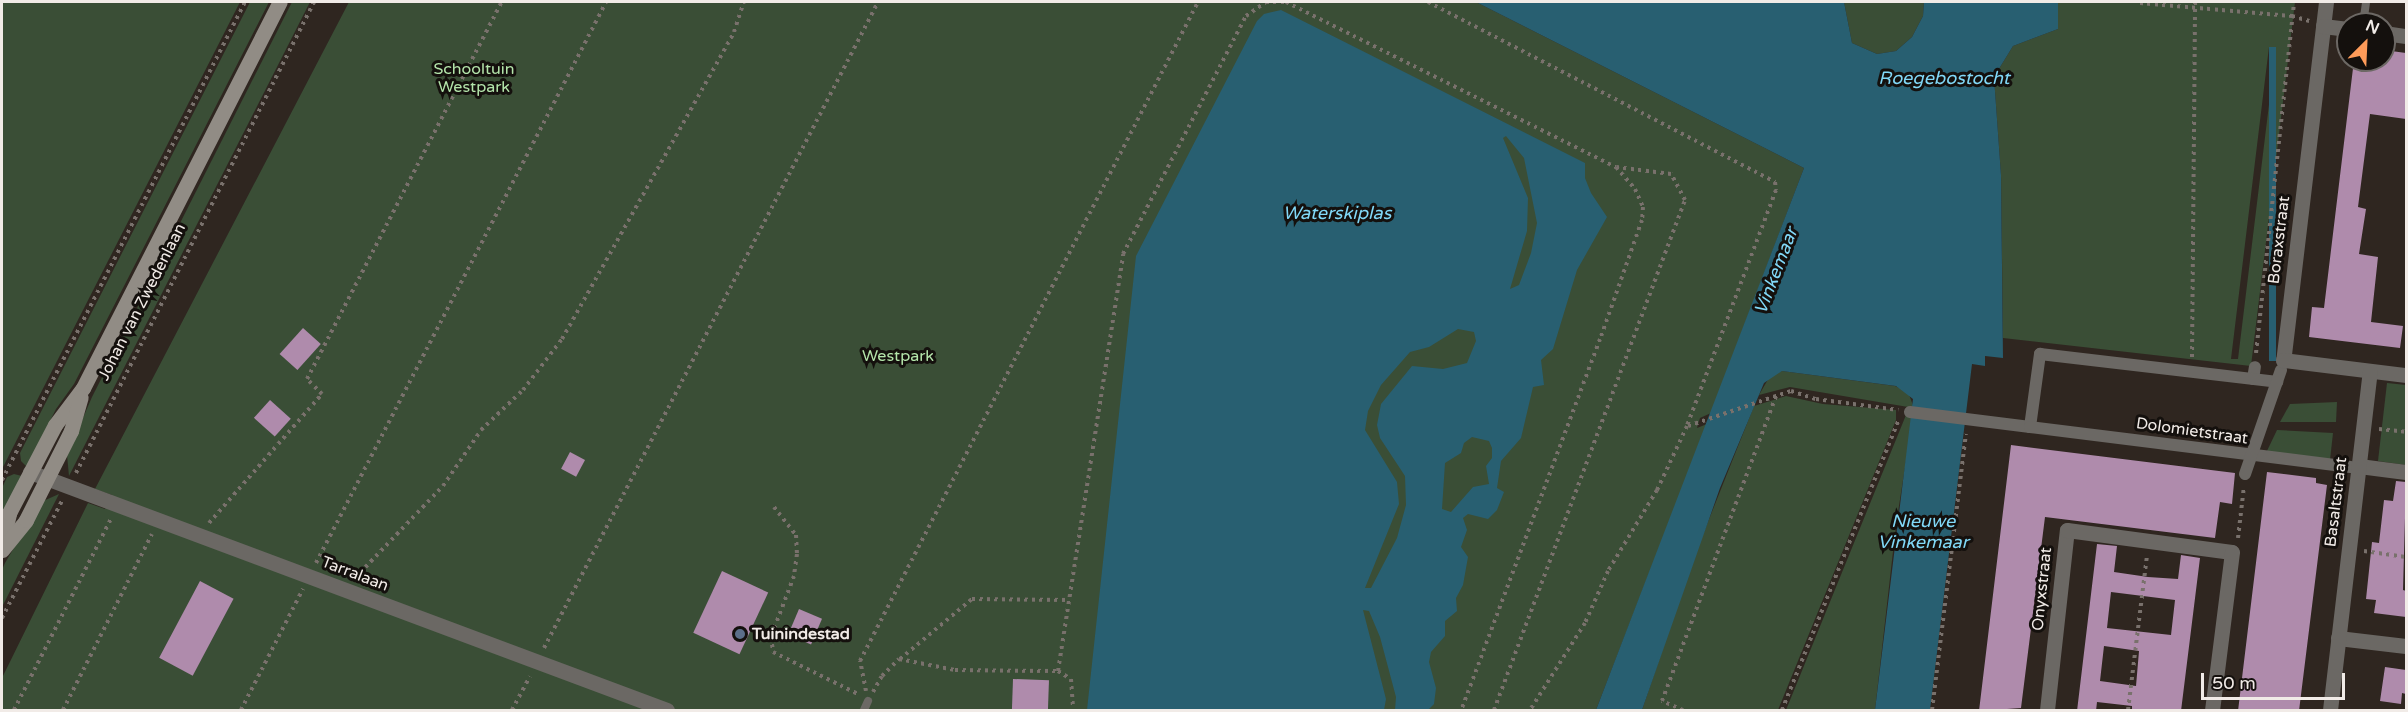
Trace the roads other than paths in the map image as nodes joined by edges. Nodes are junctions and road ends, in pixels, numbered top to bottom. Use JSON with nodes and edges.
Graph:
{"nodes":[{"id":1,"x":280,"y":2,"type":"edge"},
{"id":2,"x":2326,"y":2,"type":"edge"},
{"id":3,"x":2323,"y":26,"type":"junction"},
{"id":4,"x":2336,"y":28,"type":"edge"},
{"id":5,"x":2281,"y":370,"type":"dead end"},
{"id":6,"x":2370,"y":371,"type":"junction"},
{"id":7,"x":2406,"y":375,"type":"edge"},
{"id":8,"x":2277,"y":382,"type":"junction"},
{"id":9,"x":83,"y":388,"type":"junction"},
{"id":10,"x":1910,"y":412,"type":"dead end"},
{"id":11,"x":2030,"y":427,"type":"junction"},
{"id":12,"x":2251,"y":457,"type":"junction"},
{"id":13,"x":2355,"y":467,"type":"junction"},
{"id":14,"x":30,"y":472,"type":"junction"},
{"id":15,"x":2406,"y":472,"type":"edge"},
{"id":16,"x":2246,"y":474,"type":"road end"},
{"id":17,"x":47,"y":478,"type":"junction"},
{"id":18,"x":2,"y":542,"type":"edge"},
{"id":19,"x":2,"y":551,"type":"edge"},
{"id":20,"x":2338,"y":638,"type":"junction"},
{"id":21,"x":2406,"y":646,"type":"edge"},
{"id":22,"x":868,"y":700,"type":"road end"},
{"id":23,"x":667,"y":711,"type":"edge"},
{"id":24,"x":864,"y":711,"type":"edge"},
{"id":25,"x":2047,"y":711,"type":"edge"},
{"id":26,"x":2212,"y":711,"type":"edge"},
{"id":27,"x":2330,"y":711,"type":"edge"}],
"edges":[{"from":1,"to":9,"type":"main road","name":"Johan van Zwedenlaan"},
{"from":2,"to":3,"type":"street","name":"Boraxstraat"},
{"from":3,"to":4,"type":"street"},
{"from":3,"to":6,"type":"street","name":"Boraxstraat"},
{"from":5,"to":8,"type":"street"},
{"from":6,"to":7,"type":"street","name":"Boraxstraat"},
{"from":6,"to":13,"type":"street","name":"Basaltstraat"},
{"from":8,"to":11,"type":"street"},
{"from":8,"to":12,"type":"street"},
{"from":9,"to":14,"type":"main road","name":"Johan van Zwedenlaan"},
{"from":9,"to":17,"type":"main road","name":"Johan van Zwedenlaan"},
{"from":10,"to":11,"type":"street","name":"Dolomietstraat"},
{"from":11,"to":12,"type":"street","name":"Dolomietstraat"},
{"from":12,"to":13,"type":"street","name":"Dolomietstraat"},
{"from":12,"to":16,"type":"street"},
{"from":13,"to":15,"type":"street","name":"Dolomietstraat"},
{"from":13,"to":20,"type":"street","name":"Basaltstraat"},
{"from":14,"to":17,"type":"street","name":"Tarralaan"},
{"from":14,"to":18,"type":"main road","name":"Johan van Zwedenlaan"},
{"from":17,"to":19,"type":"main road","name":"Johan van Zwedenlaan"},
{"from":17,"to":23,"type":"street","name":"Tarralaan"},
{"from":20,"to":21,"type":"street"},
{"from":20,"to":27,"type":"street","name":"Basaltstraat"},
{"from":22,"to":24,"type":"lane"},
{"from":25,"to":26,"type":"street","name":"Onyxstraat"}]}
